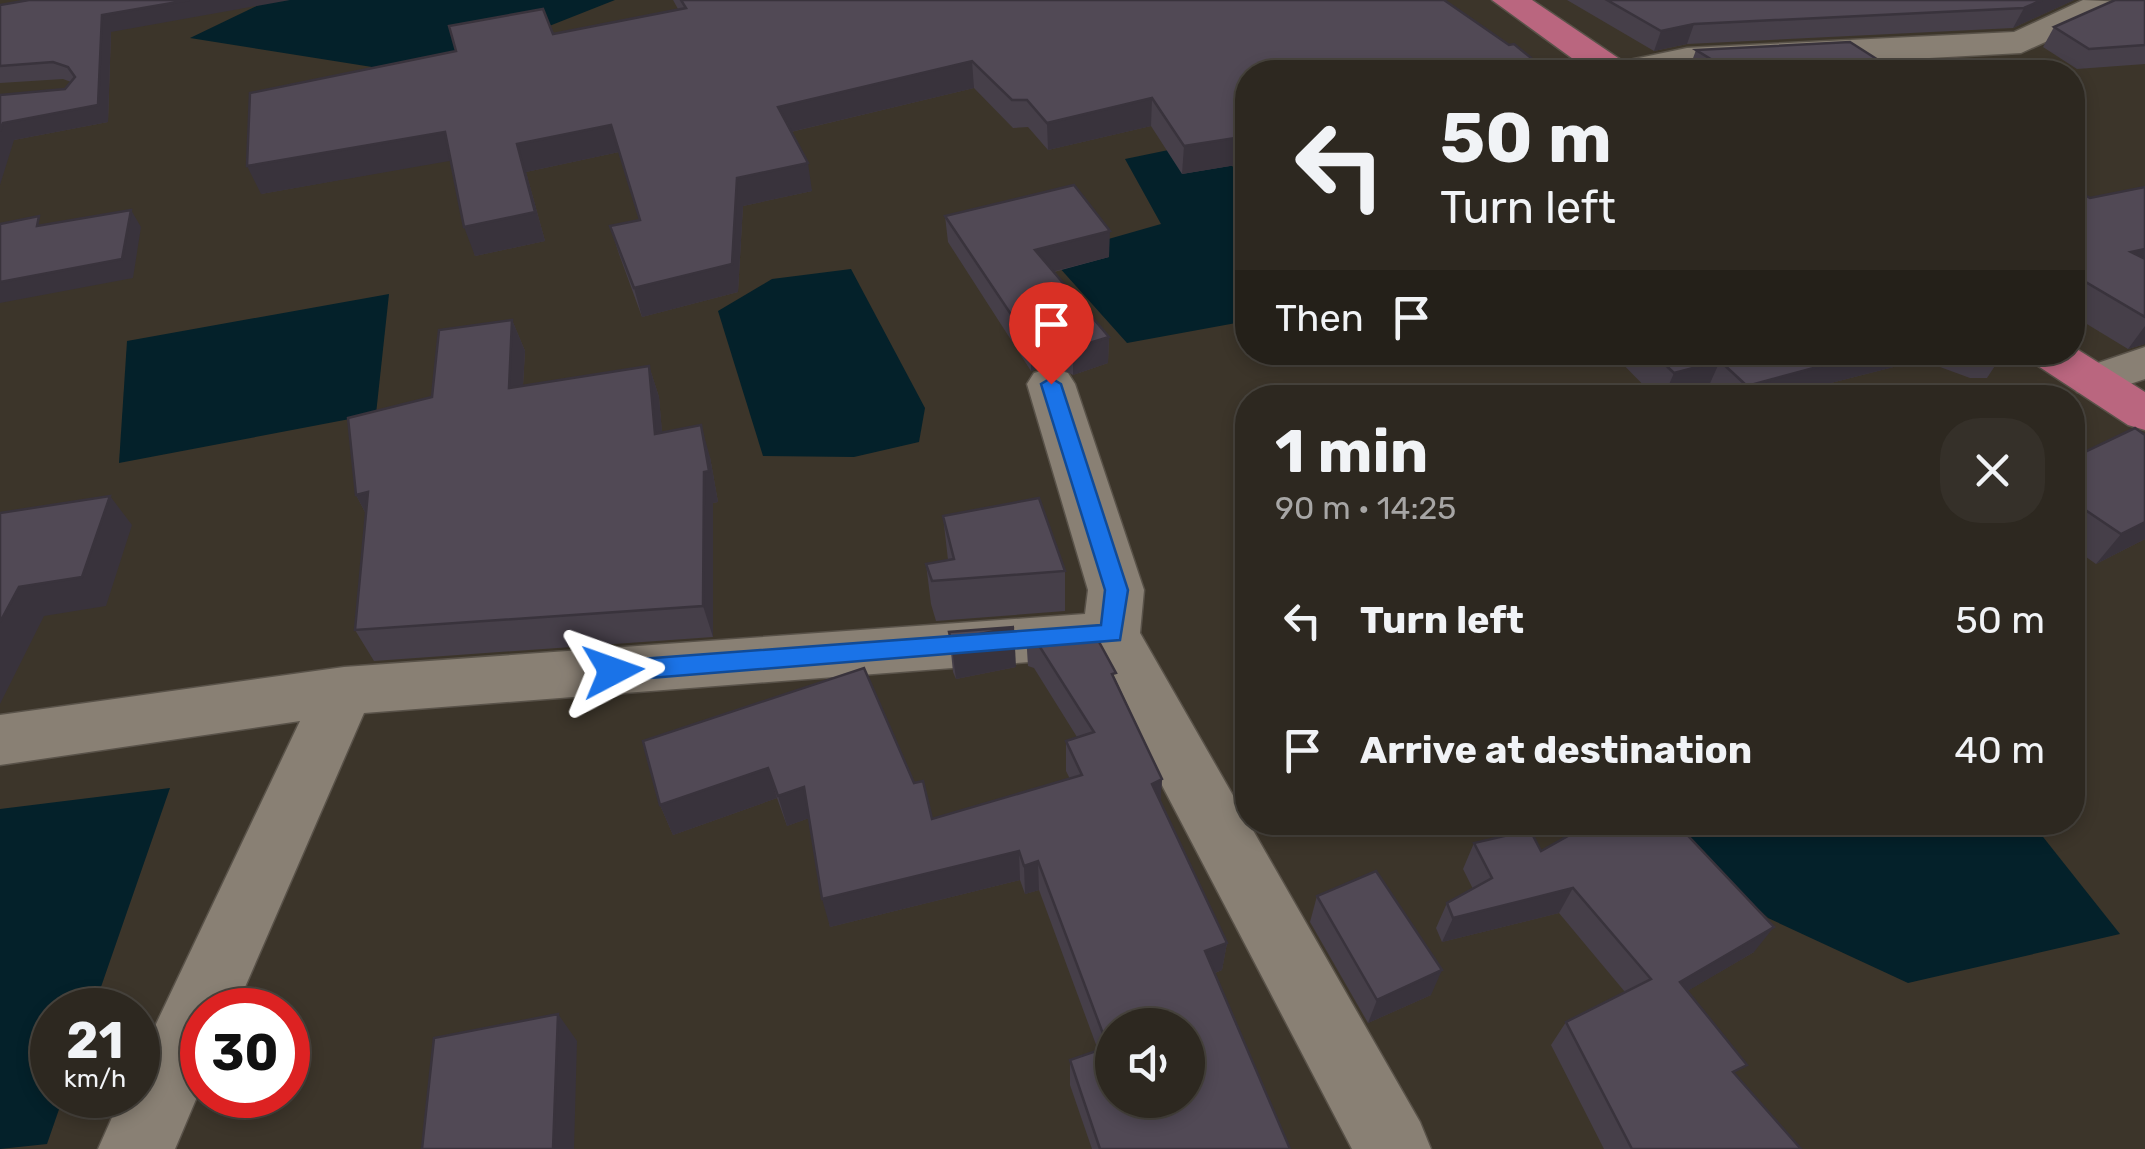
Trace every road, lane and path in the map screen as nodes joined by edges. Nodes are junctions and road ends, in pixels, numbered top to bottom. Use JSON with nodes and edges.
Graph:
{"nodes":[{"id":1,"x":1510,"y":0,"type":"edge"},
{"id":2,"x":2130,"y":0,"type":"edge"},
{"id":3,"x":1597,"y":60,"type":"edge"},
{"id":4,"x":1682,"y":60,"type":"edge"},
{"id":5,"x":2145,"y":362,"type":"edge"},
{"id":6,"x":2070,"y":365,"type":"edge"},
{"id":7,"x":2094,"y":381,"type":"junction"},
{"id":8,"x":1051,"y":384,"type":"dead end"},
{"id":9,"x":2145,"y":414,"type":"edge"},
{"id":10,"x":1112,"y":634,"type":"junction"},
{"id":11,"x":344,"y":691,"type":"junction"},
{"id":12,"x":0,"y":740,"type":"edge"},
{"id":13,"x":136,"y":1149,"type":"edge"},
{"id":14,"x":1393,"y":1149,"type":"edge"}],
"edges":[{"from":1,"to":3,"type":"highway"},
{"from":2,"to":4,"type":"street"},
{"from":5,"to":7,"type":"street"},
{"from":6,"to":7,"type":"highway"},
{"from":7,"to":9,"type":"highway"},
{"from":8,"to":10,"type":"street"},
{"from":10,"to":11,"type":"street"},
{"from":10,"to":14,"type":"street"},
{"from":11,"to":12,"type":"street"},
{"from":11,"to":13,"type":"street"}]}
